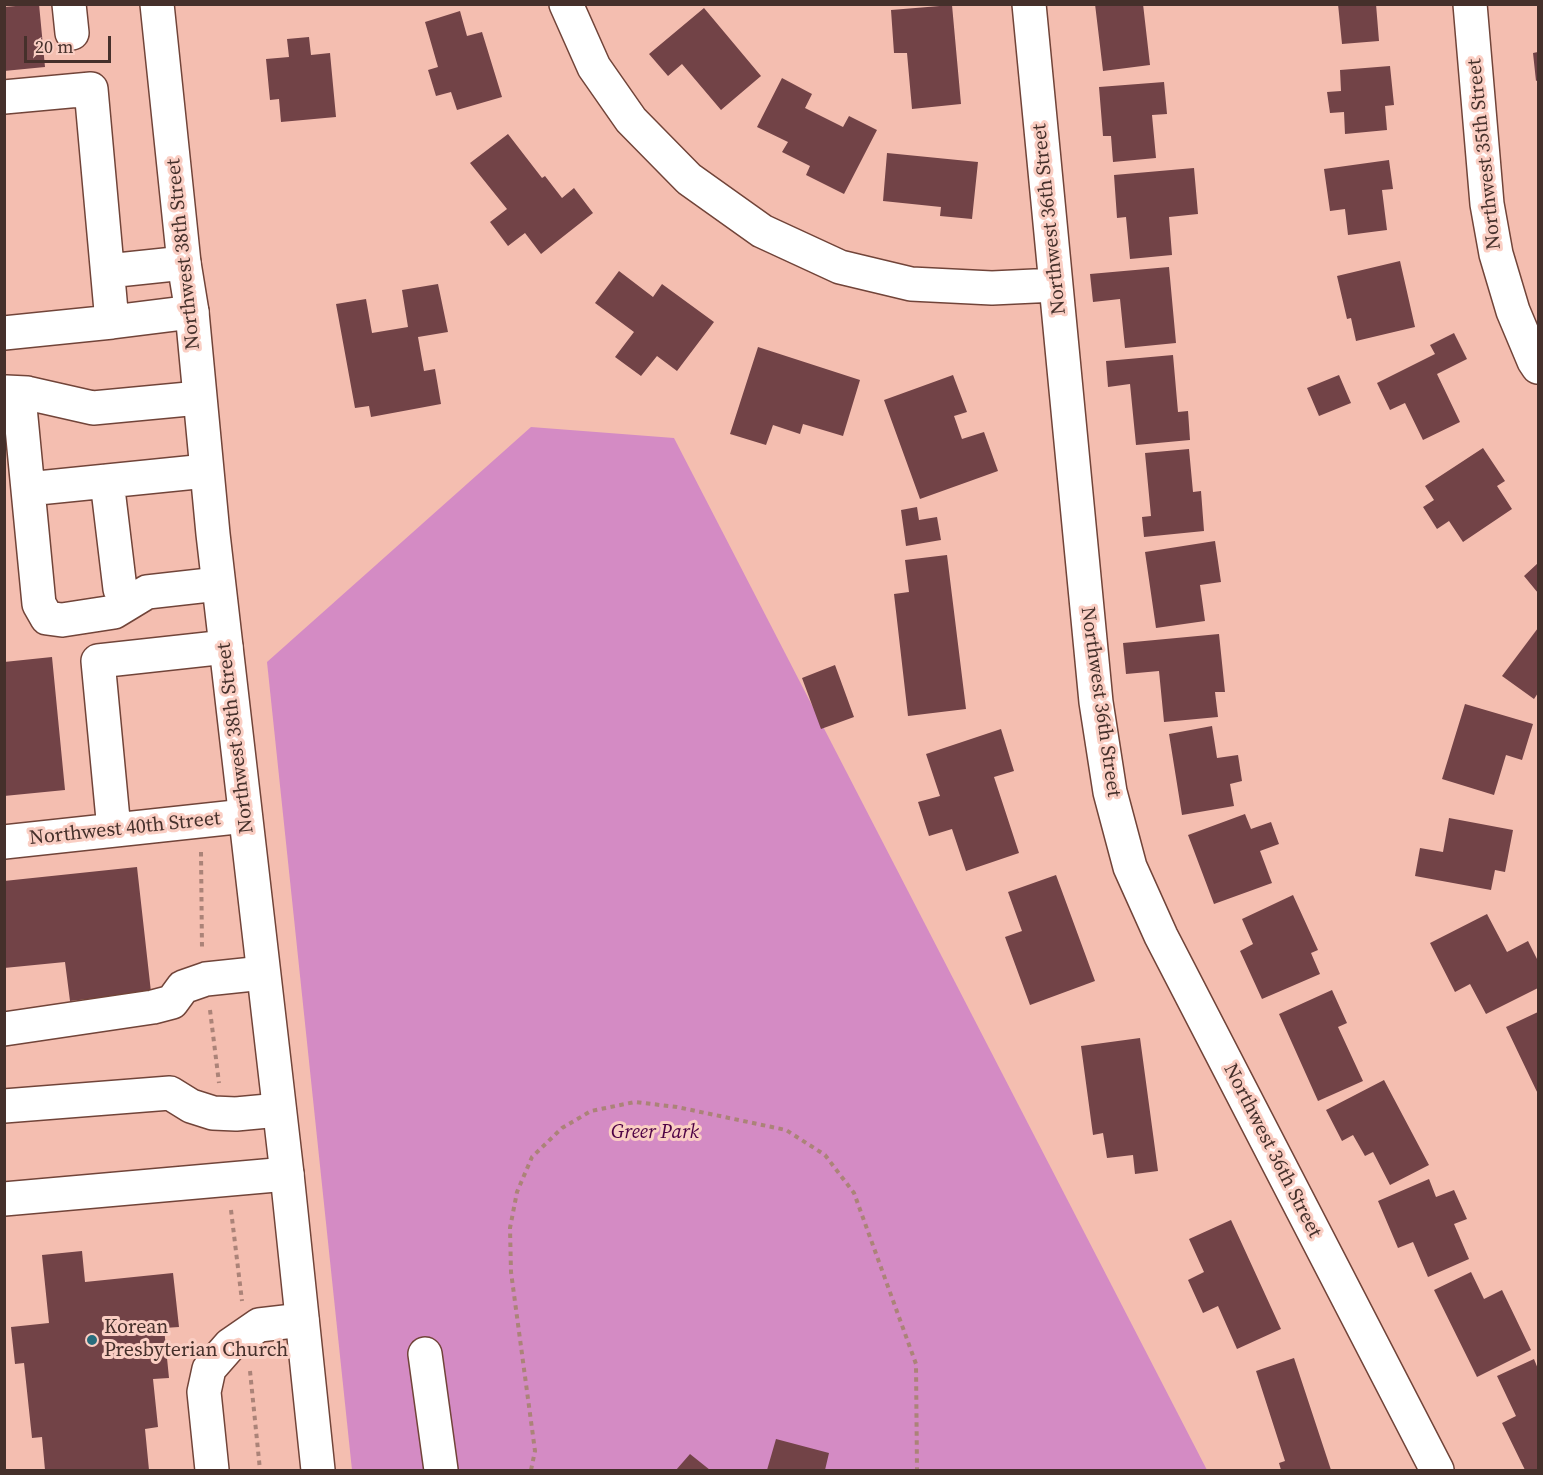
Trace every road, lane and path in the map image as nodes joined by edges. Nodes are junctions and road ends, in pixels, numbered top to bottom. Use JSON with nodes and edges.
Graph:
{"nodes":[{"id":1,"x":157,"y":4,"type":"edge"},
{"id":2,"x":566,"y":4,"type":"edge"},
{"id":3,"x":1029,"y":4,"type":"edge"},
{"id":4,"x":1470,"y":4,"type":"edge"},
{"id":5,"x":4,"y":97,"type":"edge"},
{"id":6,"x":184,"y":263,"type":"junction"},
{"id":7,"x":108,"y":271,"type":"junction"},
{"id":8,"x":1056,"y":285,"type":"junction"},
{"id":9,"x":192,"y":312,"type":"junction"},
{"id":10,"x":112,"y":322,"type":"junction"},
{"id":11,"x":4,"y":333,"type":"edge"},
{"id":12,"x":1539,"y":367,"type":"edge"},
{"id":13,"x":16,"y":393,"type":"edge"},
{"id":14,"x":199,"y":398,"type":"junction"},
{"id":15,"x":206,"y":471,"type":"junction"},
{"id":16,"x":107,"y":481,"type":"junction"},
{"id":17,"x":28,"y":489,"type":"junction"},
{"id":18,"x":218,"y":584,"type":"junction"},
{"id":19,"x":129,"y":602,"type":"junction"},
{"id":20,"x":226,"y":647,"type":"junction"},
{"id":21,"x":245,"y":816,"type":"junction"},
{"id":22,"x":114,"y":830,"type":"junction"},
{"id":23,"x":4,"y":842,"type":"edge"},
{"id":24,"x":264,"y":973,"type":"junction"},
{"id":25,"x":4,"y":1029,"type":"edge"},
{"id":26,"x":4,"y":1106,"type":"edge"},
{"id":27,"x":279,"y":1110,"type":"junction"},
{"id":28,"x":287,"y":1174,"type":"junction"},
{"id":29,"x":4,"y":1199,"type":"edge"},
{"id":30,"x":302,"y":1320,"type":"junction"},
{"id":31,"x":425,"y":1354,"type":"dead end"},
{"id":32,"x":212,"y":1470,"type":"edge"},
{"id":33,"x":318,"y":1470,"type":"edge"},
{"id":34,"x":438,"y":1470,"type":"edge"},
{"id":35,"x":531,"y":1470,"type":"edge"},
{"id":36,"x":917,"y":1470,"type":"edge"},
{"id":37,"x":1437,"y":1470,"type":"edge"}],
"edges":[{"from":1,"to":6,"type":"street","name":"Northwest 38th Street"},
{"from":2,"to":8,"type":"street"},
{"from":3,"to":8,"type":"street","name":"Northwest 36th Street"},
{"from":4,"to":12,"type":"street","name":"Northwest 35th Street"},
{"from":5,"to":7,"type":"street"},
{"from":6,"to":7,"type":"street"},
{"from":6,"to":9,"type":"street","name":"Northwest 38th Street"},
{"from":7,"to":10,"type":"street"},
{"from":8,"to":37,"type":"street","name":"Northwest 36th Street"},
{"from":9,"to":10,"type":"street"},
{"from":9,"to":14,"type":"street","name":"Northwest 38th Street"},
{"from":10,"to":11,"type":"street"},
{"from":13,"to":14,"type":"street"},
{"from":13,"to":17,"type":"street"},
{"from":14,"to":15,"type":"street","name":"Northwest 38th Street"},
{"from":15,"to":16,"type":"street"},
{"from":15,"to":18,"type":"street","name":"Northwest 38th Street"},
{"from":16,"to":17,"type":"street"},
{"from":16,"to":19,"type":"street"},
{"from":17,"to":19,"type":"street"},
{"from":18,"to":19,"type":"street"},
{"from":18,"to":20,"type":"street","name":"Northwest 38th Street"},
{"from":20,"to":21,"type":"street","name":"Northwest 38th Street"},
{"from":20,"to":22,"type":"street"},
{"from":21,"to":22,"type":"street","name":"Northwest 40th Street"},
{"from":21,"to":24,"type":"street","name":"Northwest 38th Street"},
{"from":22,"to":23,"type":"street","name":"Northwest 40th Street"},
{"from":24,"to":25,"type":"street"},
{"from":24,"to":27,"type":"street","name":"Northwest 38th Street"},
{"from":26,"to":27,"type":"street"},
{"from":27,"to":28,"type":"street","name":"Northwest 38th Street"},
{"from":28,"to":29,"type":"street"},
{"from":28,"to":30,"type":"street","name":"Northwest 38th Street"},
{"from":30,"to":32,"type":"street"},
{"from":30,"to":33,"type":"street","name":"Northwest 38th Street"},
{"from":31,"to":34,"type":"street"},
{"from":35,"to":36,"type":"path"}]}
